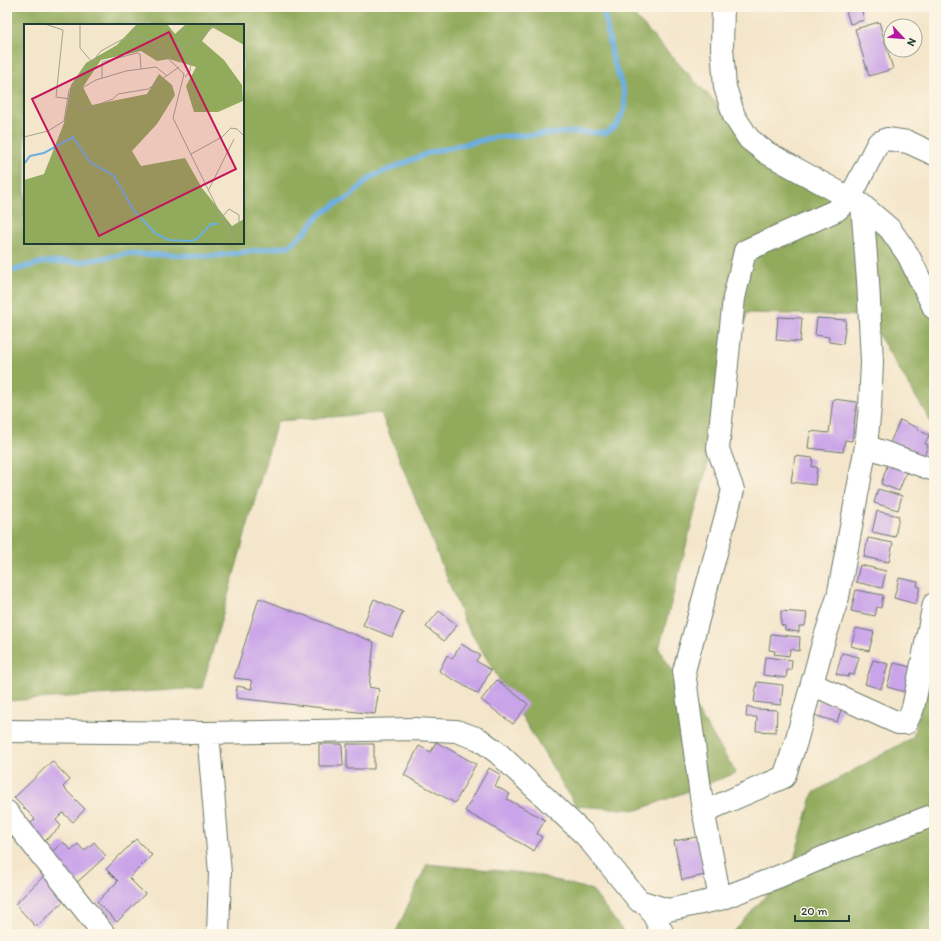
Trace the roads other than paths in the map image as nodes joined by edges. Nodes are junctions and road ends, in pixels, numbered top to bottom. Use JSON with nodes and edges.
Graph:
{"nodes":[{"id":1,"x":723,"y":7,"type":"edge"},
{"id":2,"x":934,"y":154,"type":"edge"},
{"id":3,"x":856,"y":202,"type":"junction"},
{"id":4,"x":934,"y":308,"type":"edge"},
{"id":5,"x":866,"y":446,"type":"junction"},
{"id":6,"x":934,"y":470,"type":"edge"},
{"id":7,"x":934,"y":604,"type":"edge"},
{"id":8,"x":812,"y":684,"type":"junction"},
{"id":9,"x":7,"y":731,"type":"edge"},
{"id":10,"x":208,"y":733,"type":"junction"},
{"id":11,"x":7,"y":812,"type":"edge"},
{"id":12,"x":704,"y":812,"type":"junction"},
{"id":13,"x":934,"y":815,"type":"edge"},
{"id":14,"x":720,"y":899,"type":"junction"},
{"id":15,"x":648,"y":904,"type":"junction"},
{"id":16,"x":104,"y":934,"type":"edge"},
{"id":17,"x":218,"y":934,"type":"edge"},
{"id":18,"x":663,"y":934,"type":"edge"}],
"edges":[{"from":1,"to":3,"type":"street"},
{"from":2,"to":3,"type":"street"},
{"from":3,"to":4,"type":"street"},
{"from":3,"to":5,"type":"street"},
{"from":3,"to":12,"type":"street"},
{"from":5,"to":6,"type":"street"},
{"from":5,"to":8,"type":"street"},
{"from":7,"to":8,"type":"street"},
{"from":8,"to":12,"type":"street"},
{"from":9,"to":10,"type":"street"},
{"from":10,"to":15,"type":"street"},
{"from":10,"to":17,"type":"street"},
{"from":11,"to":16,"type":"street"},
{"from":12,"to":14,"type":"street"},
{"from":13,"to":14,"type":"street"},
{"from":14,"to":15,"type":"street"},
{"from":15,"to":18,"type":"street"}]}
